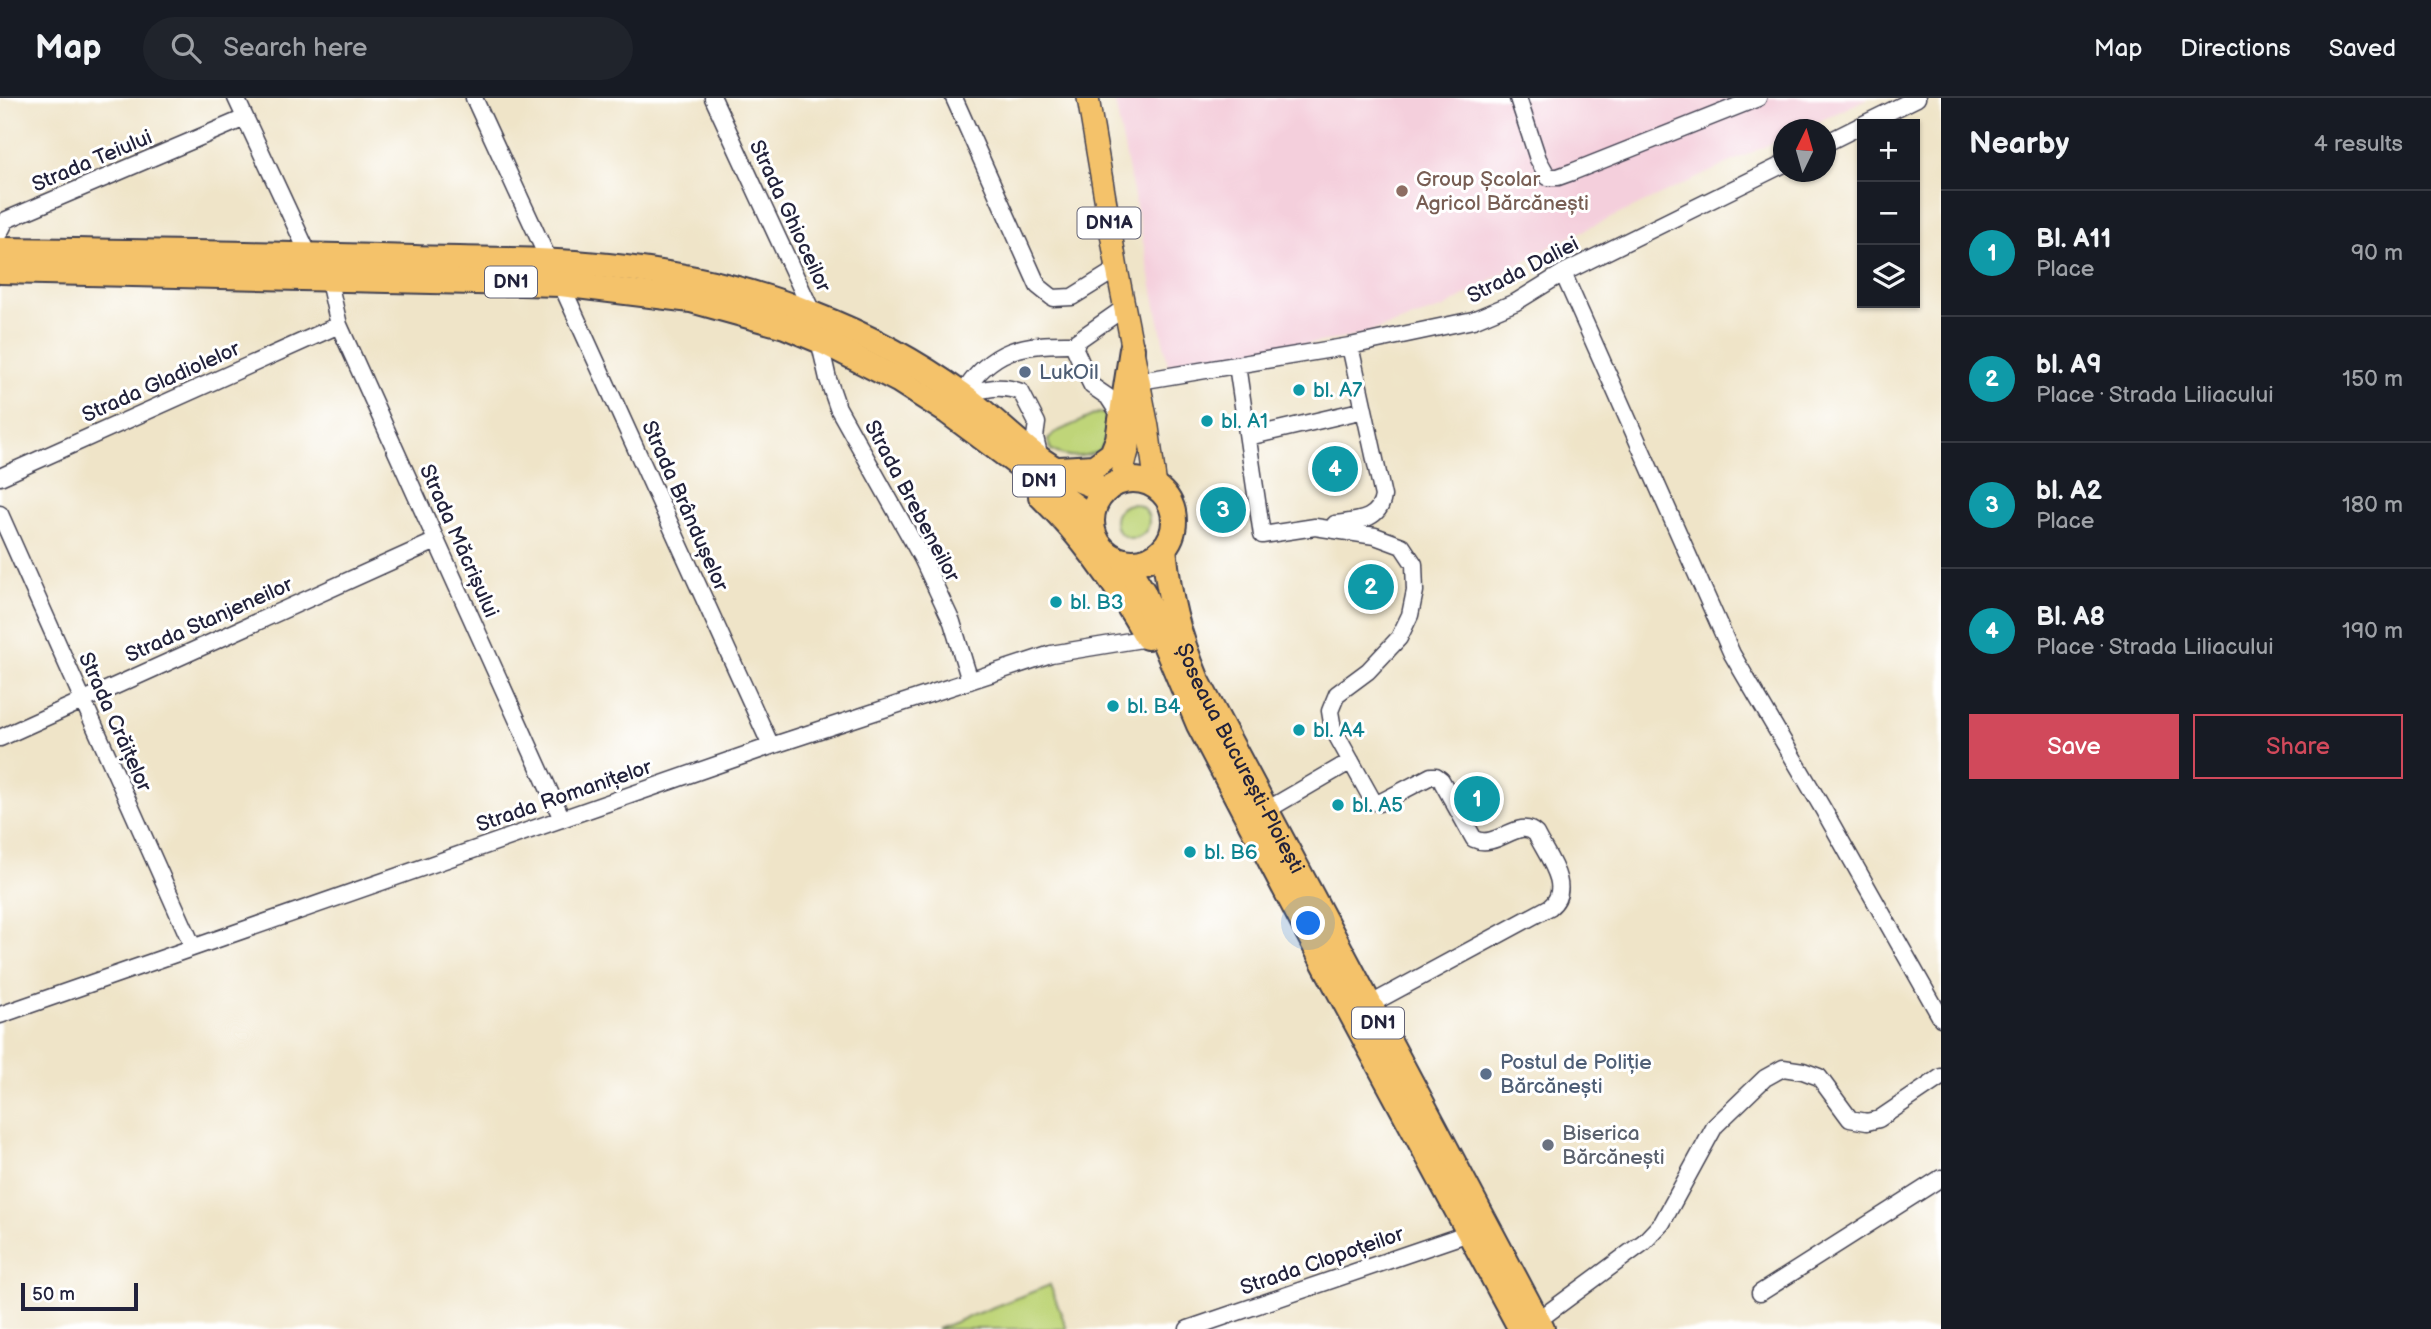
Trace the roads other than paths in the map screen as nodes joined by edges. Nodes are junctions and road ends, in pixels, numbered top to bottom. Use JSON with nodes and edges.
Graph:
{"nodes":[{"id":1,"x":236,"y":98,"type":"edge"},
{"id":2,"x":474,"y":98,"type":"edge"},
{"id":3,"x":713,"y":98,"type":"edge"},
{"id":4,"x":954,"y":98,"type":"edge"},
{"id":5,"x":1088,"y":98,"type":"edge"},
{"id":6,"x":1518,"y":98,"type":"edge"},
{"id":7,"x":1758,"y":98,"type":"edge"},
{"id":8,"x":1917,"y":98,"type":"edge"},
{"id":9,"x":245,"y":118,"type":"junction"},
{"id":10,"x":1875,"y":119,"type":"edge"},
{"id":11,"x":1857,"y":128,"type":"edge"},
{"id":12,"x":1836,"y":138,"type":"edge"},
{"id":13,"x":1773,"y":169,"type":"edge"},
{"id":14,"x":0,"y":232,"type":"edge"},
{"id":15,"x":0,"y":250,"type":"edge"},
{"id":16,"x":309,"y":255,"type":"junction"},
{"id":17,"x":1117,"y":270,"type":"junction"},
{"id":18,"x":0,"y":271,"type":"edge"},
{"id":19,"x":555,"y":273,"type":"junction"},
{"id":20,"x":1563,"y":273,"type":"junction"},
{"id":21,"x":328,"y":277,"type":"junction"},
{"id":22,"x":1124,"y":308,"type":"junction"},
{"id":23,"x":813,"y":314,"type":"junction"},
{"id":24,"x":339,"y":325,"type":"junction"},
{"id":25,"x":818,"y":340,"type":"junction"},
{"id":26,"x":1075,"y":344,"type":"junction"},
{"id":27,"x":1350,"y":346,"type":"junction"},
{"id":28,"x":1132,"y":349,"type":"junction"},
{"id":29,"x":1237,"y":365,"type":"junction"},
{"id":30,"x":1140,"y":381,"type":"junction"},
{"id":31,"x":962,"y":395,"type":"junction"},
{"id":32,"x":1364,"y":410,"type":"junction"},
{"id":33,"x":1121,"y":417,"type":"junction"},
{"id":34,"x":1248,"y":437,"type":"junction"},
{"id":35,"x":986,"y":442,"type":"junction"},
{"id":36,"x":1048,"y":464,"type":"junction"},
{"id":37,"x":0,"y":477,"type":"edge"},
{"id":38,"x":1113,"y":486,"type":"junction"},
{"id":39,"x":1156,"y":487,"type":"junction"},
{"id":40,"x":0,"y":514,"type":"edge"},
{"id":41,"x":1092,"y":519,"type":"junction"},
{"id":42,"x":1315,"y":527,"type":"junction"},
{"id":43,"x":436,"y":541,"type":"junction"},
{"id":44,"x":1164,"y":548,"type":"junction"},
{"id":45,"x":1124,"y":561,"type":"junction"},
{"id":46,"x":1148,"y":638,"type":"junction"},
{"id":47,"x":970,"y":681,"type":"junction"},
{"id":48,"x":82,"y":701,"type":"junction"},
{"id":49,"x":1199,"y":725,"type":"junction"},
{"id":50,"x":0,"y":738,"type":"edge"},
{"id":51,"x":771,"y":746,"type":"junction"},
{"id":52,"x":1351,"y":761,"type":"junction"},
{"id":53,"x":1267,"y":810,"type":"junction"},
{"id":54,"x":562,"y":819,"type":"junction"},
{"id":55,"x":193,"y":947,"type":"junction"},
{"id":56,"x":1369,"y":1005,"type":"junction"},
{"id":57,"x":0,"y":1015,"type":"edge"},
{"id":58,"x":1941,"y":1018,"type":"edge"},
{"id":59,"x":1941,"y":1077,"type":"edge"},
{"id":60,"x":1941,"y":1178,"type":"edge"},
{"id":61,"x":1469,"y":1233,"type":"junction"},
{"id":62,"x":1760,"y":1293,"type":"dead end"},
{"id":63,"x":1533,"y":1326,"type":"edge"},
{"id":64,"x":1188,"y":1329,"type":"edge"}],
"edges":[{"from":1,"to":9,"type":"street"},
{"from":2,"to":19,"type":"street","name":"Strada Brândușelor"},
{"from":3,"to":23,"type":"street","name":"Strada Ghioceilor"},
{"from":4,"to":17,"type":"street"},
{"from":5,"to":17,"type":"main road","number":"DN1A"},
{"from":6,"to":7,"type":"street"},
{"from":8,"to":10,"type":"street"},
{"from":9,"to":14,"type":"street","name":"Strada Teiului"},
{"from":9,"to":16,"type":"street"},
{"from":11,"to":12,"type":"street"},
{"from":13,"to":20,"type":"street","name":"Strada Daliei"},
{"from":15,"to":16,"type":"highway","number":"DN1"},
{"from":16,"to":19,"type":"highway","number":"DN1"},
{"from":17,"to":22,"type":"main road","number":"DN1A"},
{"from":18,"to":21,"type":"highway","number":"DN1"},
{"from":19,"to":21,"type":"highway","number":"DN1"},
{"from":19,"to":23,"type":"highway","number":"DN1"},
{"from":19,"to":25,"type":"highway","number":"DN1"},
{"from":19,"to":51,"type":"street","name":"Strada Brândușelor"},
{"from":20,"to":27,"type":"street","name":"Strada Daliei"},
{"from":20,"to":58,"type":"street"},
{"from":21,"to":24,"type":"street","name":"Strada Măcrișului"},
{"from":22,"to":26,"type":"street"},
{"from":22,"to":28,"type":"main road","number":"DN1A"},
{"from":23,"to":31,"type":"highway","number":"DN1"},
{"from":24,"to":37,"type":"street","name":"Strada Gladiolelor"},
{"from":24,"to":43,"type":"street","name":"Strada Măcrișului"},
{"from":25,"to":35,"type":"highway","number":"DN1"},
{"from":25,"to":47,"type":"street","name":"Strada Brebeneilor"},
{"from":26,"to":31,"type":"street"},
{"from":26,"to":33,"type":"street"},
{"from":27,"to":29,"type":"street","name":"Strada Daliei"},
{"from":27,"to":32,"type":"street"},
{"from":28,"to":30,"type":"main road","number":"DN1A"},
{"from":28,"to":33,"type":"highway","number":"DN1A"},
{"from":28,"to":38,"type":"main road","number":"DN1A"},
{"from":29,"to":30,"type":"street","name":"Strada Daliei"},
{"from":29,"to":34,"type":"street"},
{"from":30,"to":39,"type":"main road","number":"DN1A"},
{"from":31,"to":36,"type":"highway","number":"DN1"},
{"from":31,"to":36,"type":"street"},
{"from":32,"to":34,"type":"street"},
{"from":32,"to":42,"type":"street"},
{"from":33,"to":36,"type":"highway","number":"DN1A"},
{"from":34,"to":42,"type":"street"},
{"from":35,"to":41,"type":"highway","number":"DN1"},
{"from":35,"to":46,"type":"highway","number":"DN1"},
{"from":36,"to":38,"type":"highway","number":"DN1"},
{"from":38,"to":39,"type":"highway","number":"DN1"},
{"from":38,"to":41,"type":"highway","number":"DN1"},
{"from":39,"to":44,"type":"highway","number":"DN1"},
{"from":40,"to":48,"type":"street","name":"Strada Crăițelor"},
{"from":41,"to":45,"type":"highway","number":"DN1"},
{"from":42,"to":52,"type":"street"},
{"from":43,"to":48,"type":"street","name":"Strada Stanjeneilor"},
{"from":43,"to":54,"type":"street","name":"Strada Măcrișului"},
{"from":44,"to":45,"type":"highway"},
{"from":44,"to":53,"type":"highway","name":"Șoseaua București-Ploiești","number":"DN1"},
{"from":45,"to":49,"type":"highway","name":"Șoseaua București-Ploiești","number":"DN1"},
{"from":46,"to":47,"type":"street","name":"Strada Romanițelor"},
{"from":46,"to":49,"type":"highway","number":"DN1"},
{"from":47,"to":51,"type":"street","name":"Strada Romanițelor"},
{"from":48,"to":50,"type":"street","name":"Strada Stanjeneilor"},
{"from":48,"to":55,"type":"street","name":"Strada Crăițelor"},
{"from":49,"to":61,"type":"highway","name":"Șoseaua București-Ploiești","number":"DN1"},
{"from":51,"to":54,"type":"street","name":"Strada Romanițelor"},
{"from":52,"to":53,"type":"street"},
{"from":52,"to":56,"type":"street"},
{"from":53,"to":56,"type":"highway","name":"Șoseaua București-Ploiești","number":"DN1"},
{"from":54,"to":55,"type":"street","name":"Strada Romanițelor"},
{"from":55,"to":57,"type":"street","name":"Strada Romanițelor"},
{"from":56,"to":63,"type":"highway","name":"Șoseaua București-Ploiești","number":"DN1"},
{"from":59,"to":63,"type":"street"},
{"from":60,"to":62,"type":"street"},
{"from":61,"to":63,"type":"highway","name":"Șoseaua București-Ploiești","number":"DN1"},
{"from":61,"to":64,"type":"street","name":"Strada Clopoțeilor"}]}
